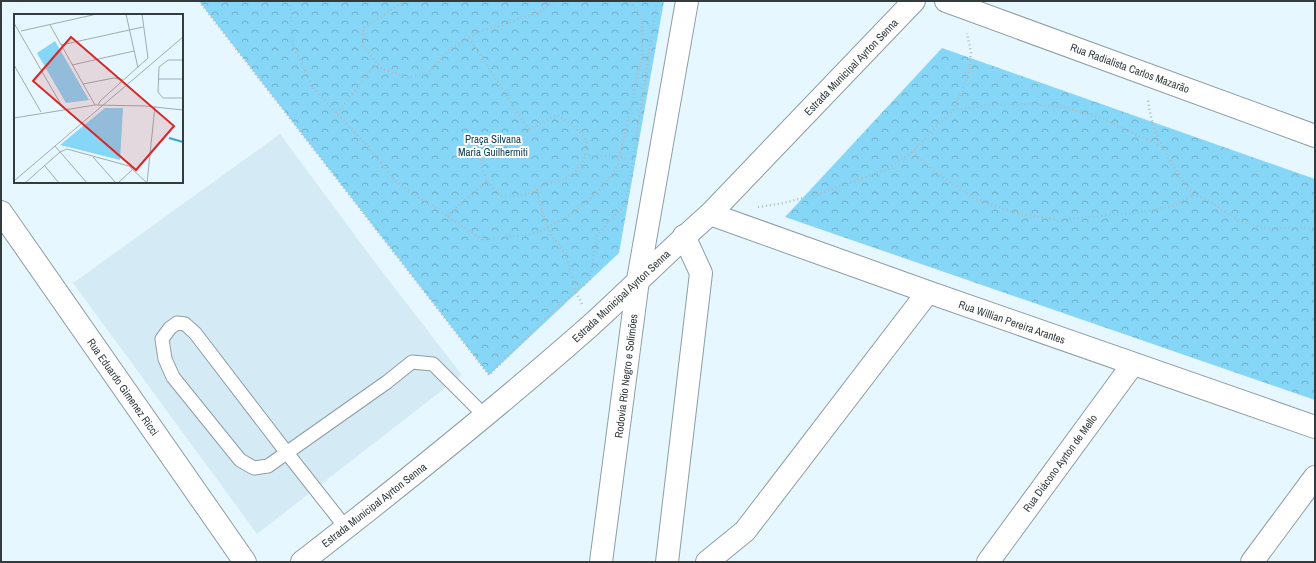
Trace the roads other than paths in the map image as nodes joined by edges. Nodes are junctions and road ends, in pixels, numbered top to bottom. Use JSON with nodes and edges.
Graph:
{"nodes":[{"id":1,"x":688,"y":1,"type":"edge"},
{"id":2,"x":914,"y":1,"type":"edge"},
{"id":3,"x":954,"y":4,"type":"edge"},
{"id":4,"x":1315,"y":136,"type":"edge"},
{"id":5,"x":1,"y":212,"type":"edge"},
{"id":6,"x":710,"y":214,"type":"junction"},
{"id":7,"x":684,"y":236,"type":"junction"},
{"id":8,"x":638,"y":280,"type":"junction"},
{"id":9,"x":928,"y":292,"type":"junction"},
{"id":10,"x":1133,"y":364,"type":"junction"},
{"id":11,"x":485,"y":416,"type":"junction"},
{"id":12,"x":1315,"y":427,"type":"edge"},
{"id":13,"x":287,"y":453,"type":"junction"},
{"id":14,"x":1315,"y":477,"type":"edge"},
{"id":15,"x":346,"y":528,"type":"junction"},
{"id":16,"x":245,"y":562,"type":"edge"},
{"id":17,"x":302,"y":562,"type":"edge"},
{"id":18,"x":601,"y":562,"type":"edge"},
{"id":19,"x":666,"y":562,"type":"edge"},
{"id":20,"x":707,"y":562,"type":"edge"},
{"id":21,"x":988,"y":562,"type":"edge"},
{"id":22,"x":1252,"y":562,"type":"edge"}],
"edges":[{"from":1,"to":8,"type":"street","name":"Rodovia Rio Negro e Solimões"},
{"from":2,"to":6,"type":"street","name":"Estrada Municipal Ayrton Senna"},
{"from":3,"to":4,"type":"street","name":"Rua Radialista Carlos Mazarão"},
{"from":5,"to":16,"type":"street","name":"Rua Eduardo Gimenez Ricci"},
{"from":6,"to":7,"type":"street","name":"Estrada Municipal Ayrton Senna"},
{"from":6,"to":9,"type":"street","name":"Rua Willian Pereira Arantes"},
{"from":7,"to":8,"type":"street","name":"Estrada Municipal Ayrton Senna"},
{"from":7,"to":19,"type":"street"},
{"from":8,"to":11,"type":"street","name":"Estrada Municipal Ayrton Senna"},
{"from":8,"to":18,"type":"street","name":"Rodovia Rio Negro e Solimões"},
{"from":9,"to":10,"type":"street","name":"Rua Willian Pereira Arantes"},
{"from":9,"to":20,"type":"street"},
{"from":10,"to":12,"type":"street","name":"Rua Willian Pereira Arantes"},
{"from":10,"to":21,"type":"street","name":"Rua Diácono Ayrton de Mello"},
{"from":11,"to":13,"type":"lane"},
{"from":11,"to":15,"type":"street","name":"Estrada Municipal Ayrton Senna"},
{"from":13,"to":13,"type":"lane"},
{"from":13,"to":15,"type":"lane"},
{"from":14,"to":22,"type":"street"},
{"from":15,"to":17,"type":"street","name":"Estrada Municipal Ayrton Senna"}]}
